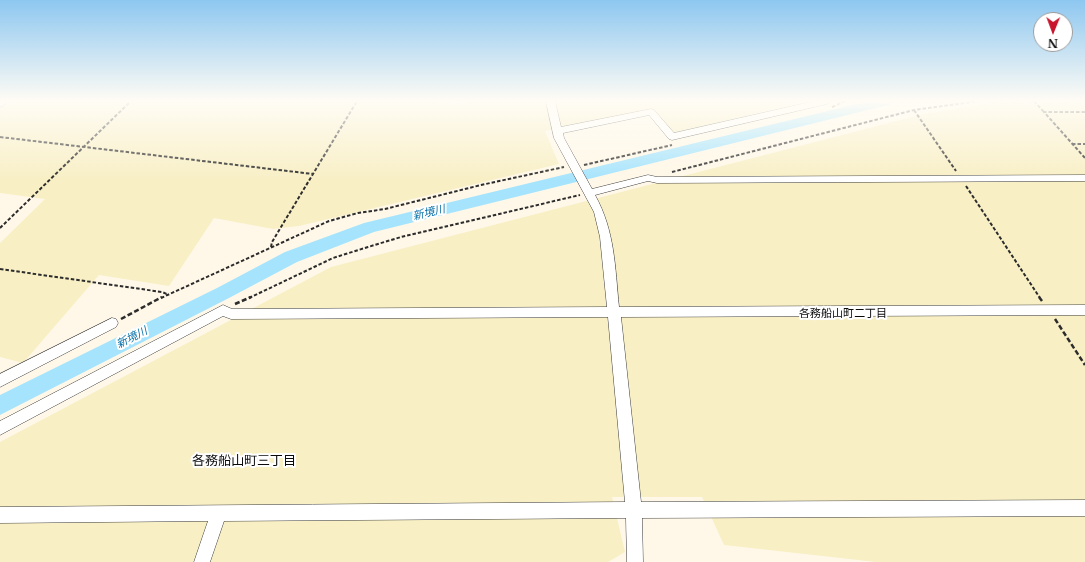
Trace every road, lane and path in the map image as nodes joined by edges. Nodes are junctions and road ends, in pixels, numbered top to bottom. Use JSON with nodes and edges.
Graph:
{"nodes":[{"id":1,"x":104,"y":127,"type":"edge"},
{"id":2,"x":340,"y":127,"type":"edge"},
{"id":3,"x":556,"y":127,"type":"edge"},
{"id":4,"x":576,"y":127,"type":"edge"},
{"id":5,"x":664,"y":127,"type":"edge"},
{"id":6,"x":714,"y":127,"type":"edge"},
{"id":7,"x":847,"y":127,"type":"edge"},
{"id":8,"x":927,"y":127,"type":"edge"},
{"id":9,"x":1057,"y":127,"type":"edge"},
{"id":10,"x":557,"y":131,"type":"junction"},
{"id":11,"x":0,"y":137,"type":"edge"},
{"id":12,"x":1072,"y":144,"type":"junction"},
{"id":13,"x":1085,"y":144,"type":"edge"},
{"id":14,"x":84,"y":146,"type":"junction"},
{"id":15,"x":1085,"y":158,"type":"edge"},
{"id":16,"x":574,"y":168,"type":"junction"},
{"id":17,"x":672,"y":172,"type":"dead end"},
{"id":18,"x":313,"y":174,"type":"junction"},
{"id":19,"x":961,"y":178,"type":"junction"},
{"id":20,"x":1085,"y":178,"type":"edge"},
{"id":21,"x":587,"y":189,"type":"junction"},
{"id":22,"x":0,"y":228,"type":"edge"},
{"id":23,"x":271,"y":247,"type":"junction"},
{"id":24,"x":0,"y":269,"type":"edge"},
{"id":25,"x":167,"y":294,"type":"junction"},
{"id":26,"x":223,"y":310,"type":"junction"},
{"id":27,"x":1048,"y":310,"type":"junction"},
{"id":28,"x":1085,"y":310,"type":"edge"},
{"id":29,"x":613,"y":311,"type":"junction"},
{"id":30,"x":112,"y":323,"type":"joint"},
{"id":31,"x":1085,"y":365,"type":"edge"},
{"id":32,"x":0,"y":381,"type":"edge"},
{"id":33,"x":0,"y":428,"type":"edge"},
{"id":34,"x":1085,"y":508,"type":"edge"},
{"id":35,"x":634,"y":509,"type":"junction"},
{"id":36,"x":219,"y":513,"type":"junction"},
{"id":37,"x":1,"y":516,"type":"edge"},
{"id":38,"x":202,"y":562,"type":"edge"},
{"id":39,"x":635,"y":562,"type":"edge"}],
"edges":[{"from":1,"to":14,"type":"path"},
{"from":2,"to":18,"type":"path"},
{"from":3,"to":10,"type":"street"},
{"from":4,"to":10,"type":"street"},
{"from":5,"to":6,"type":"street"},
{"from":7,"to":17,"type":"path"},
{"from":8,"to":19,"type":"path"},
{"from":9,"to":12,"type":"path"},
{"from":10,"to":16,"type":"street"},
{"from":11,"to":14,"type":"path"},
{"from":12,"to":13,"type":"path"},
{"from":12,"to":15,"type":"path"},
{"from":14,"to":18,"type":"path"},
{"from":14,"to":22,"type":"path"},
{"from":16,"to":21,"type":"street"},
{"from":16,"to":23,"type":"path"},
{"from":18,"to":23,"type":"path"},
{"from":19,"to":20,"type":"street"},
{"from":19,"to":21,"type":"street"},
{"from":19,"to":27,"type":"path"},
{"from":21,"to":26,"type":"path"},
{"from":21,"to":29,"type":"street"},
{"from":23,"to":25,"type":"path"},
{"from":24,"to":25,"type":"path"},
{"from":25,"to":30,"type":"path"},
{"from":26,"to":29,"type":"street"},
{"from":26,"to":33,"type":"street"},
{"from":27,"to":28,"type":"street"},
{"from":27,"to":29,"type":"street"},
{"from":27,"to":31,"type":"path"},
{"from":29,"to":35,"type":"street"},
{"from":30,"to":32,"type":"street"},
{"from":34,"to":35,"type":"street"},
{"from":35,"to":36,"type":"street"},
{"from":35,"to":39,"type":"street"},
{"from":36,"to":37,"type":"street"},
{"from":36,"to":38,"type":"street"}]}
